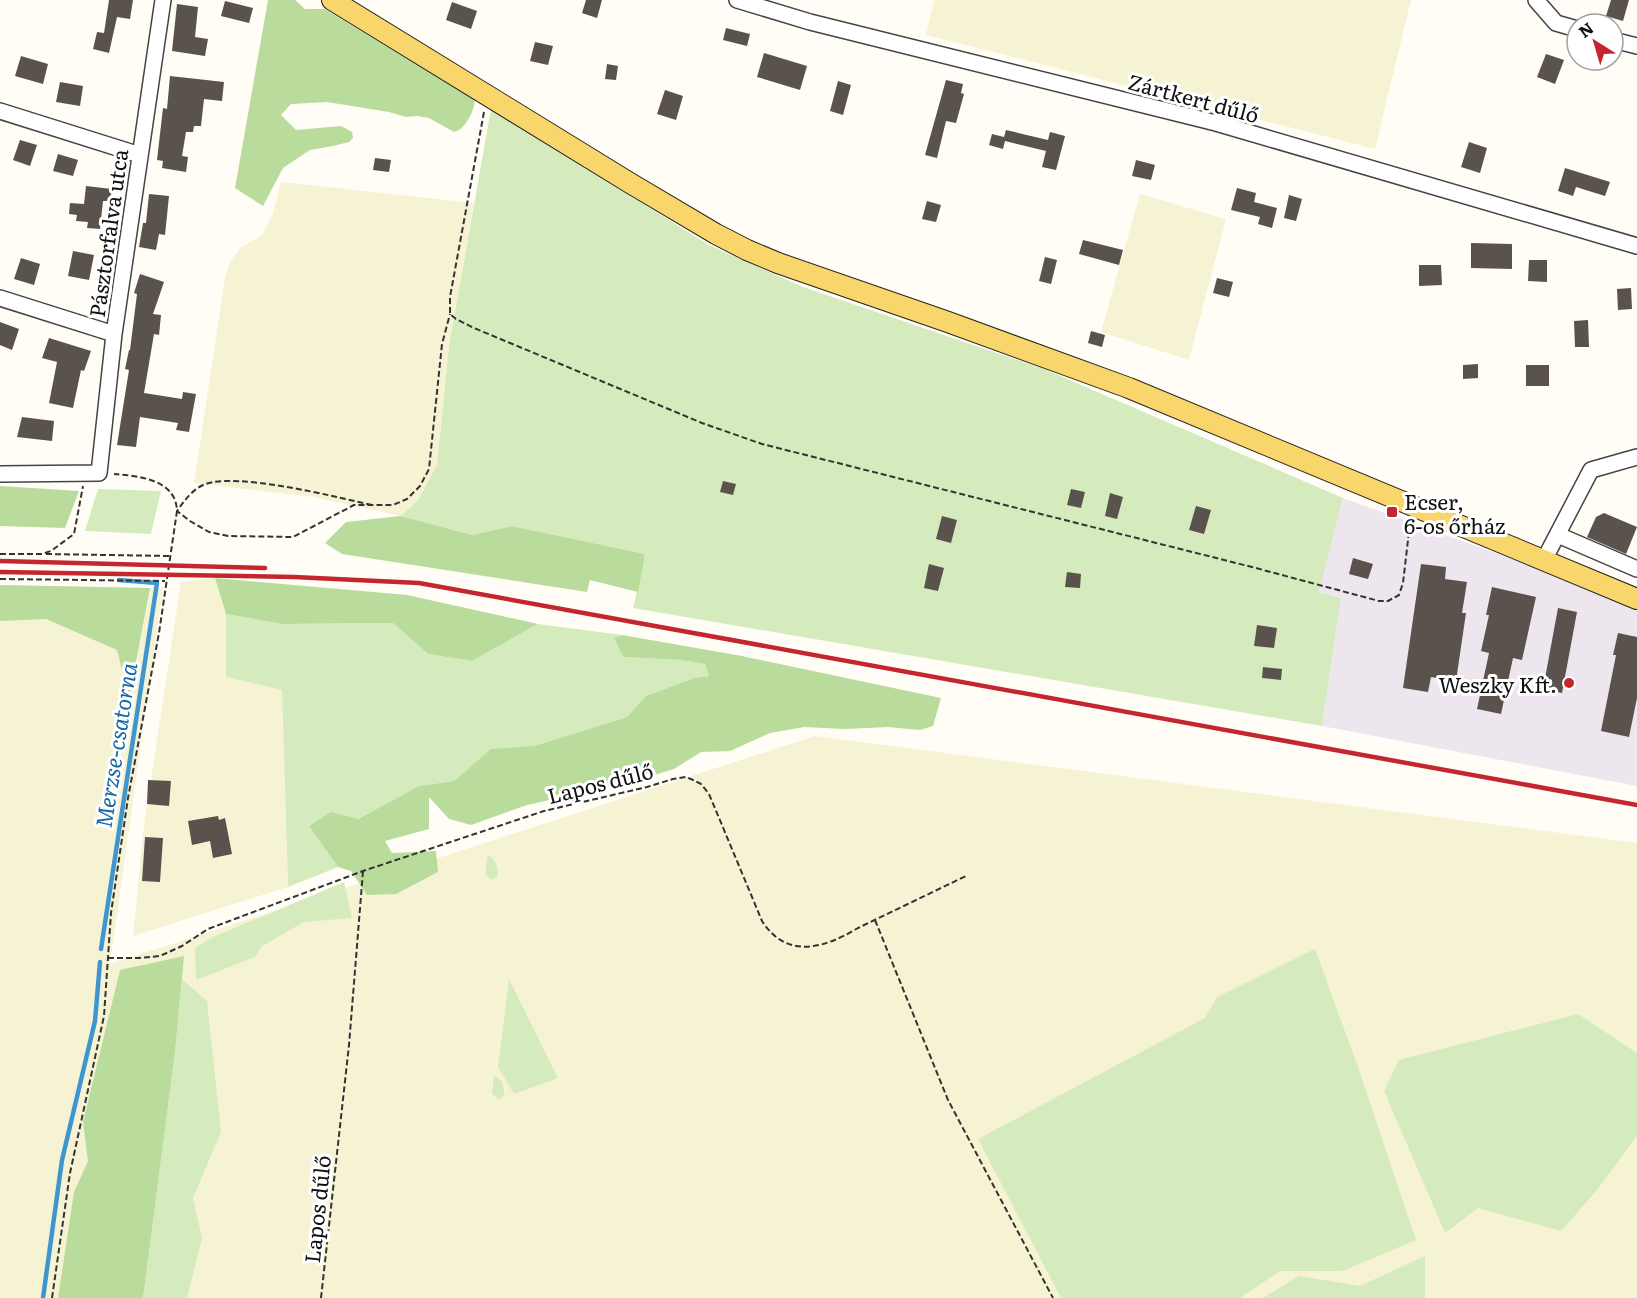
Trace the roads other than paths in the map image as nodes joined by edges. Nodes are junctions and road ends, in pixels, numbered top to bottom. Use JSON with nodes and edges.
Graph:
{"nodes":[{"id":1,"x":163,"y":0,"type":"edge"},
{"id":2,"x":332,"y":0,"type":"edge"},
{"id":3,"x":737,"y":0,"type":"edge"},
{"id":4,"x":1536,"y":0,"type":"edge"},
{"id":5,"x":1565,"y":26,"type":"edge"},
{"id":6,"x":0,"y":111,"type":"edge"},
{"id":7,"x":140,"y":155,"type":"junction"},
{"id":8,"x":1637,"y":246,"type":"edge"},
{"id":9,"x":0,"y":298,"type":"edge"},
{"id":10,"x":114,"y":334,"type":"junction"},
{"id":11,"x":1637,"y":457,"type":"edge"},
{"id":12,"x":0,"y":474,"type":"edge"},
{"id":13,"x":1558,"y":535,"type":"junction"},
{"id":14,"x":1544,"y":560,"type":"junction"},
{"id":15,"x":1637,"y":569,"type":"edge"},
{"id":16,"x":1637,"y":599,"type":"edge"}],
"edges":[{"from":1,"to":7,"type":"street","name":"Pásztorfalva utca"},
{"from":2,"to":14,"type":"main road"},
{"from":3,"to":8,"type":"street","name":"Zártkert dűlő"},
{"from":4,"to":5,"type":"street"},
{"from":6,"to":7,"type":"street"},
{"from":7,"to":10,"type":"street","name":"Pásztorfalva utca"},
{"from":9,"to":10,"type":"street"},
{"from":10,"to":12,"type":"street","name":"Pásztorfalva utca"},
{"from":11,"to":13,"type":"street"},
{"from":13,"to":14,"type":"street"},
{"from":13,"to":15,"type":"street"},
{"from":14,"to":16,"type":"main road"}]}
